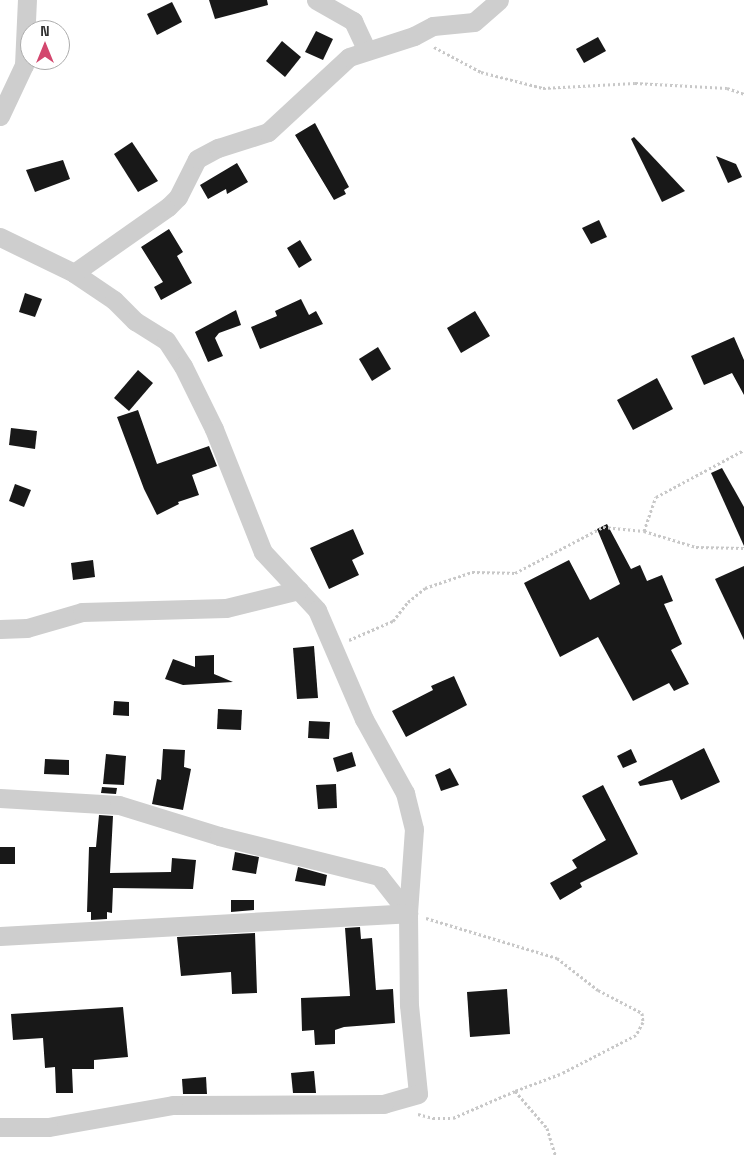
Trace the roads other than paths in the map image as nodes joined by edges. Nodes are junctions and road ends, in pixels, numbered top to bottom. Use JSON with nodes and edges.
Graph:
{"nodes":[{"id":1,"x":27,"y":0,"type":"edge"},
{"id":2,"x":316,"y":0,"type":"edge"},
{"id":3,"x":499,"y":0,"type":"edge"},
{"id":4,"x":366,"y":49,"type":"junction"},
{"id":5,"x":0,"y":116,"type":"edge"},
{"id":6,"x":0,"y":237,"type":"edge"},
{"id":7,"x":74,"y":273,"type":"junction"},
{"id":8,"x":298,"y":590,"type":"junction"},
{"id":9,"x":0,"y":629,"type":"edge"},
{"id":10,"x":0,"y":798,"type":"edge"},
{"id":11,"x":408,"y":913,"type":"junction"},
{"id":12,"x":0,"y":936,"type":"edge"},
{"id":13,"x":0,"y":1127,"type":"edge"}],
"edges":[{"from":1,"to":5,"type":"street"},
{"from":2,"to":4,"type":"street"},
{"from":3,"to":4,"type":"street"},
{"from":4,"to":7,"type":"street"},
{"from":6,"to":7,"type":"street"},
{"from":7,"to":8,"type":"street"},
{"from":8,"to":9,"type":"street"},
{"from":8,"to":11,"type":"street"},
{"from":10,"to":11,"type":"street"},
{"from":11,"to":12,"type":"street"},
{"from":11,"to":13,"type":"street"}]}
